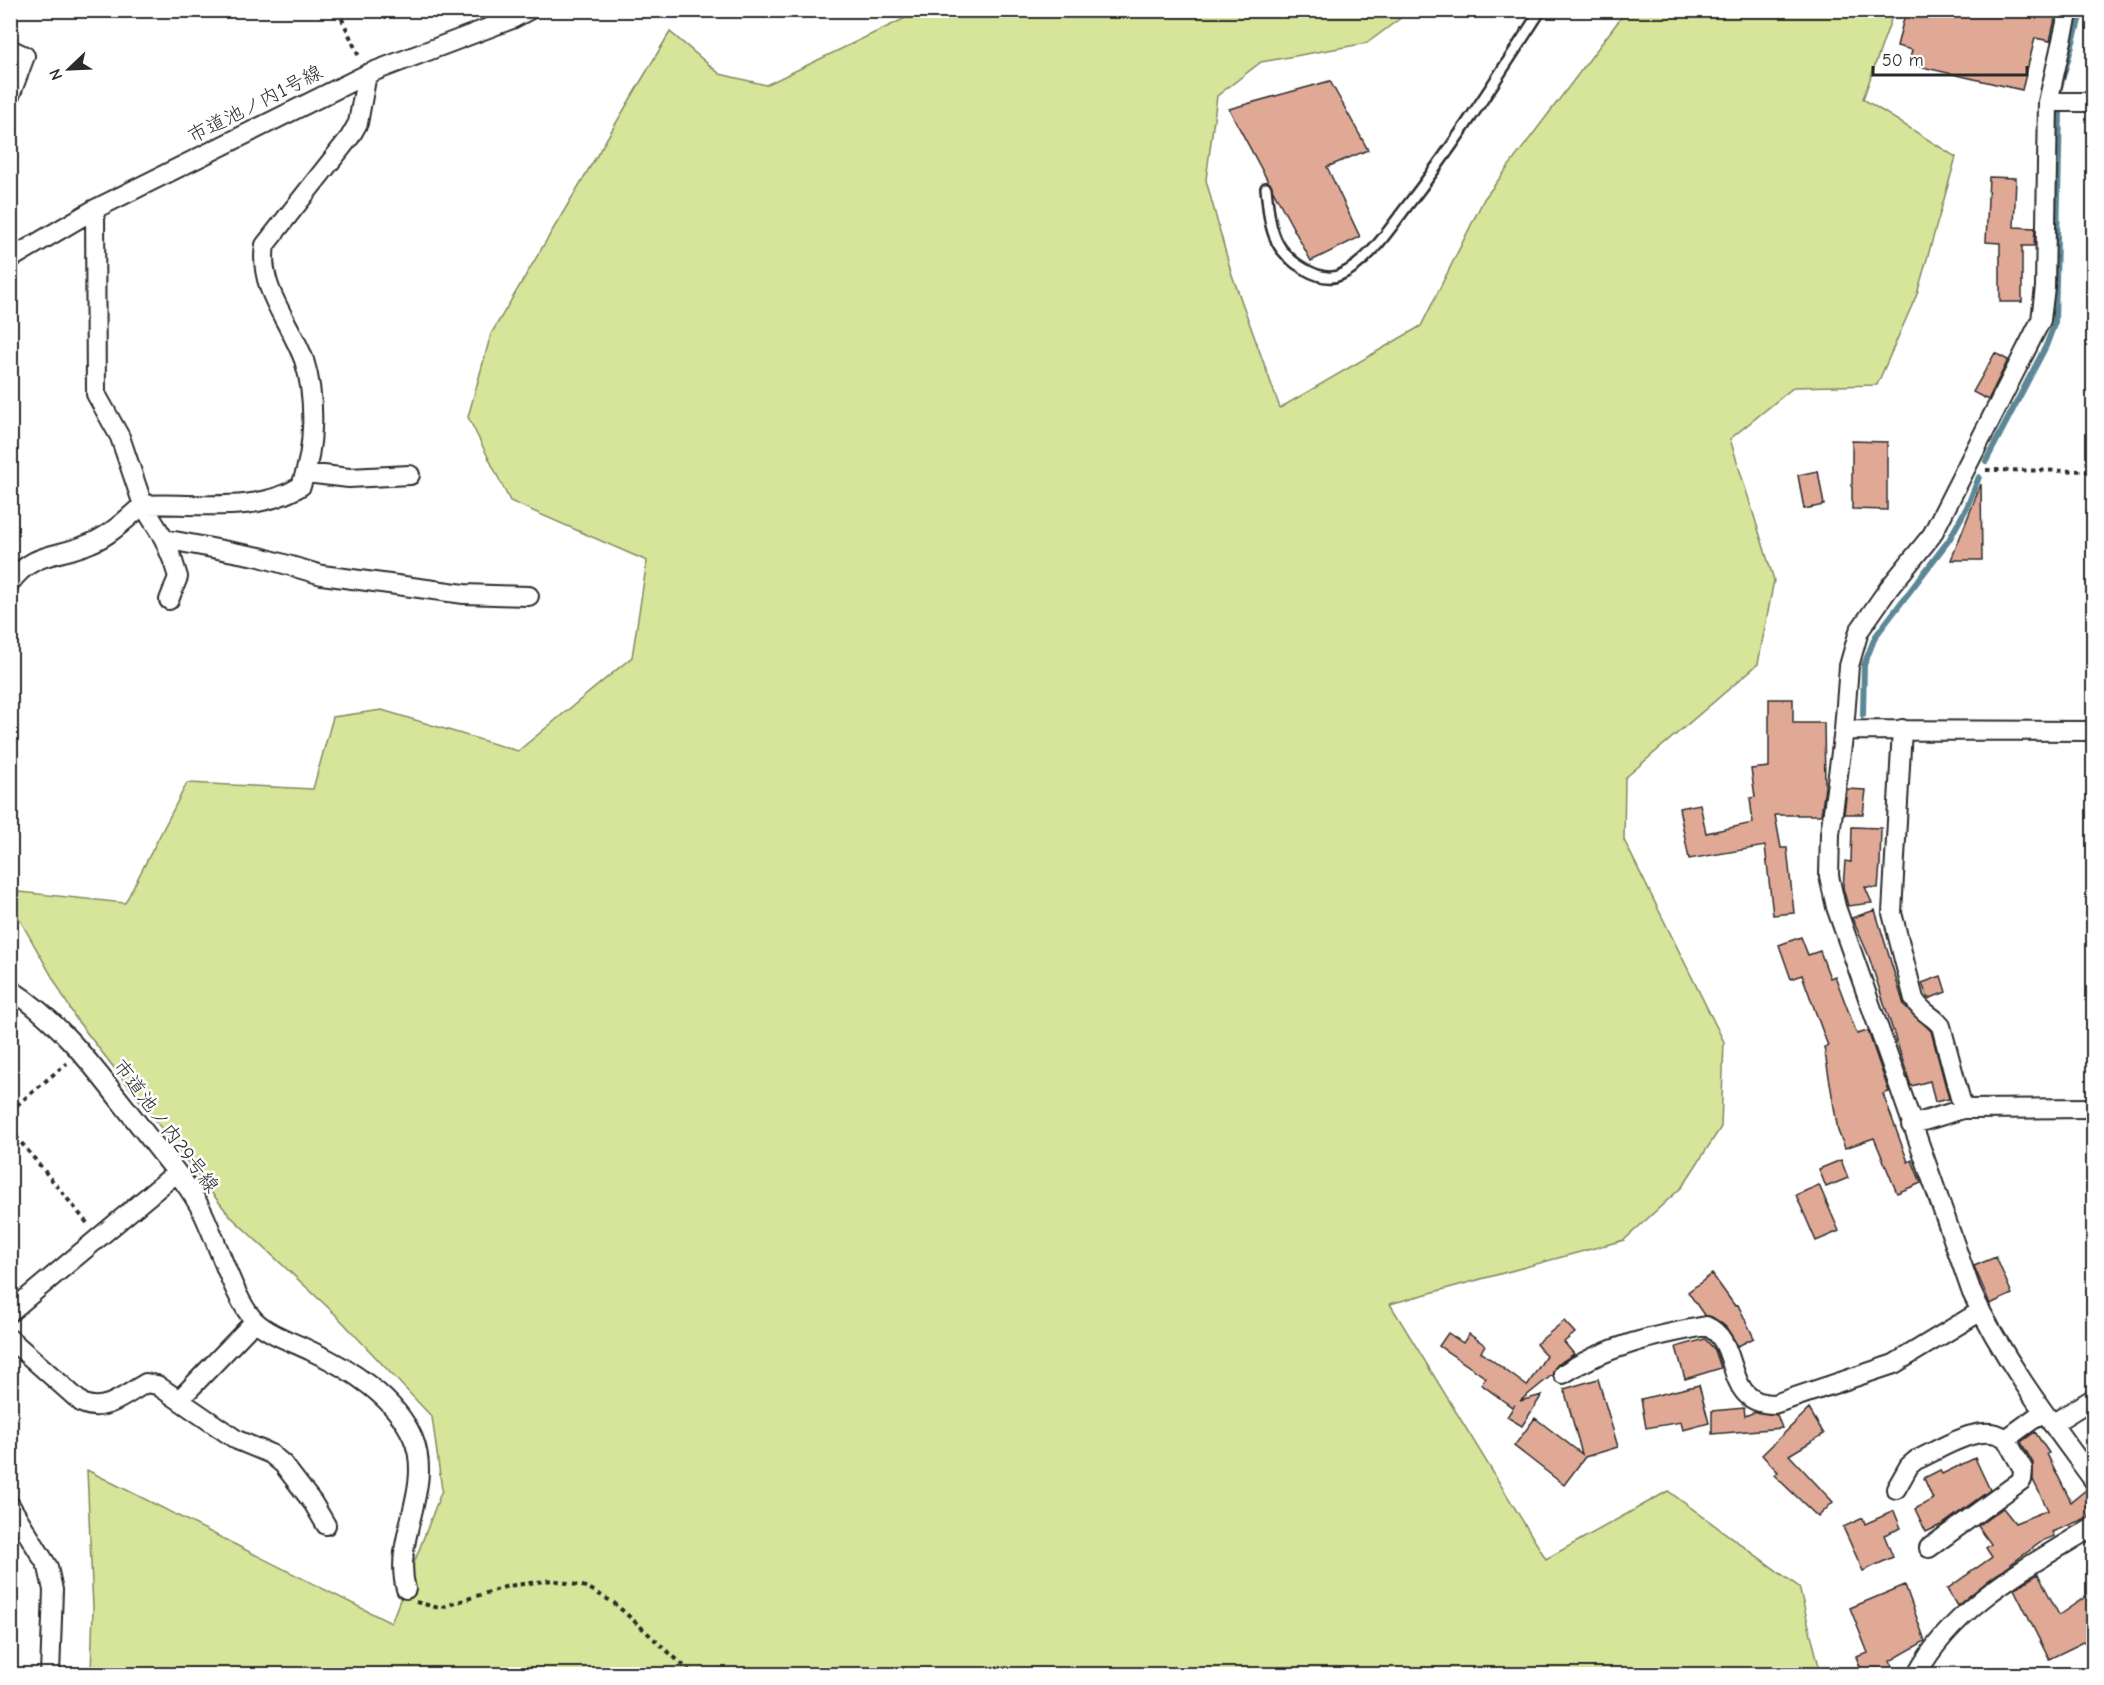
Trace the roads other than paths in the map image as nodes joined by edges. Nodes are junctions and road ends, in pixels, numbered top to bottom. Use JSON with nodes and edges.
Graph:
{"nodes":[{"id":1,"x":529,"y":10,"type":"edge"},
{"id":2,"x":1541,"y":10,"type":"edge"},
{"id":3,"x":2069,"y":10,"type":"edge"},
{"id":4,"x":10,"y":49,"type":"edge"},
{"id":5,"x":367,"y":74,"type":"junction"},
{"id":6,"x":10,"y":96,"type":"edge"},
{"id":7,"x":2048,"y":102,"type":"junction"},
{"id":8,"x":2094,"y":102,"type":"edge"},
{"id":9,"x":1266,"y":188,"type":"dead end"},
{"id":10,"x":95,"y":209,"type":"junction"},
{"id":11,"x":10,"y":259,"type":"edge"},
{"id":12,"x":306,"y":473,"type":"junction"},
{"id":13,"x":410,"y":475,"type":"dead end"},
{"id":14,"x":143,"y":506,"type":"junction"},
{"id":15,"x":164,"y":539,"type":"junction"},
{"id":16,"x":10,"y":583,"type":"edge"},
{"id":17,"x":529,"y":596,"type":"dead end"},
{"id":18,"x":169,"y":600,"type":"dead end"},
{"id":19,"x":1902,"y":729,"type":"junction"},
{"id":20,"x":1844,"y":730,"type":"junction"},
{"id":21,"x":2094,"y":731,"type":"edge"},
{"id":22,"x":10,"y":988,"type":"edge"},
{"id":23,"x":2094,"y":1108,"type":"edge"},
{"id":24,"x":1963,"y":1109,"type":"junction"},
{"id":25,"x":1911,"y":1125,"type":"junction"},
{"id":26,"x":177,"y":1173,"type":"junction"},
{"id":27,"x":1981,"y":1311,"type":"junction"},
{"id":28,"x":10,"y":1312,"type":"edge"},
{"id":29,"x":255,"y":1321,"type":"junction"},
{"id":30,"x":10,"y":1339,"type":"edge"},
{"id":31,"x":1563,"y":1374,"type":"dead end"},
{"id":32,"x":2094,"y":1398,"type":"edge"},
{"id":33,"x":179,"y":1400,"type":"junction"},
{"id":34,"x":2048,"y":1418,"type":"junction"},
{"id":35,"x":2006,"y":1439,"type":"junction"},
{"id":36,"x":2094,"y":1481,"type":"edge"},
{"id":37,"x":1896,"y":1489,"type":"dead end"},
{"id":38,"x":10,"y":1505,"type":"edge"},
{"id":39,"x":326,"y":1525,"type":"dead end"},
{"id":40,"x":2094,"y":1526,"type":"edge"},
{"id":41,"x":1929,"y":1548,"type":"dead end"},
{"id":42,"x":406,"y":1589,"type":"road end"},
{"id":43,"x":50,"y":1674,"type":"edge"},
{"id":44,"x":1917,"y":1674,"type":"edge"}],
"edges":[{"from":1,"to":5,"type":"street","name":"市道池ノ内1号線"},
{"from":2,"to":9,"type":"lane"},
{"from":3,"to":7,"type":"street"},
{"from":4,"to":6,"type":"street"},
{"from":5,"to":10,"type":"street","name":"市道池ノ内1号線"},
{"from":5,"to":12,"type":"street"},
{"from":7,"to":8,"type":"street"},
{"from":7,"to":20,"type":"street"},
{"from":10,"to":11,"type":"street","name":"市道池ノ内1号線"},
{"from":10,"to":14,"type":"street"},
{"from":12,"to":13,"type":"street"},
{"from":12,"to":14,"type":"street"},
{"from":14,"to":15,"type":"street"},
{"from":14,"to":16,"type":"street"},
{"from":15,"to":17,"type":"street"},
{"from":15,"to":18,"type":"street"},
{"from":19,"to":20,"type":"street"},
{"from":19,"to":21,"type":"street"},
{"from":19,"to":24,"type":"street"},
{"from":20,"to":25,"type":"street"},
{"from":22,"to":26,"type":"street","name":"市道池ノ内29号線"},
{"from":23,"to":24,"type":"street"},
{"from":24,"to":25,"type":"street"},
{"from":25,"to":27,"type":"street"},
{"from":26,"to":28,"type":"street"},
{"from":26,"to":29,"type":"street","name":"市道池ノ内29号線"},
{"from":27,"to":31,"type":"street"},
{"from":27,"to":34,"type":"street"},
{"from":29,"to":33,"type":"street"},
{"from":29,"to":42,"type":"street","name":"市道池ノ内29号線"},
{"from":30,"to":33,"type":"street"},
{"from":32,"to":34,"type":"street"},
{"from":33,"to":39,"type":"street"},
{"from":34,"to":35,"type":"street"},
{"from":34,"to":36,"type":"street"},
{"from":35,"to":37,"type":"street"},
{"from":35,"to":41,"type":"street"},
{"from":38,"to":43,"type":"street"},
{"from":40,"to":44,"type":"street"}]}
